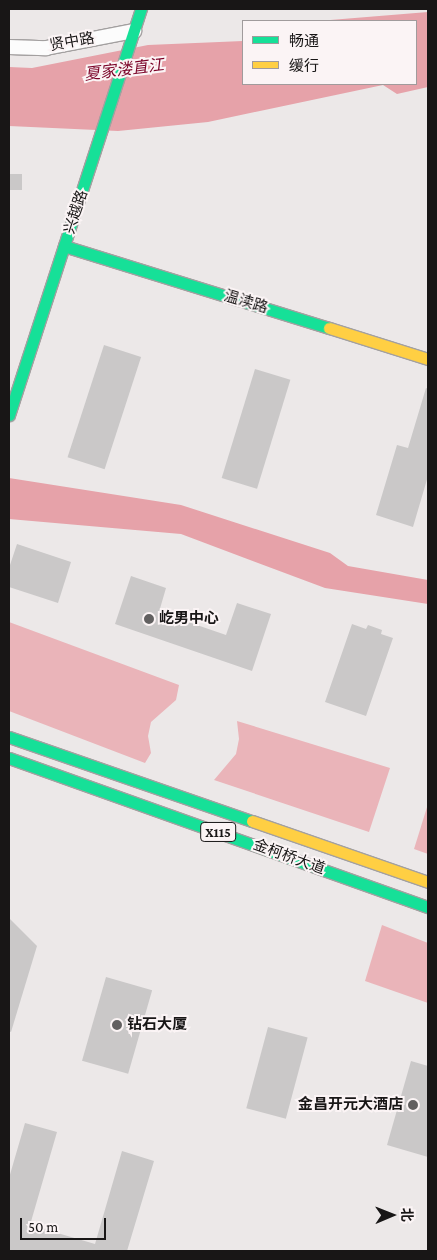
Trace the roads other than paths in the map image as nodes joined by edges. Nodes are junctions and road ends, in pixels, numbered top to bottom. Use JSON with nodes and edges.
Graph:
{"nodes":[{"id":1,"x":141,"y":9,"type":"edge"},
{"id":2,"x":133,"y":36,"type":"junction"},
{"id":3,"x":9,"y":47,"type":"edge"},
{"id":4,"x":64,"y":246,"type":"junction"},
{"id":5,"x":428,"y":359,"type":"edge"},
{"id":6,"x":9,"y":415,"type":"edge"},
{"id":7,"x":9,"y":737,"type":"edge"},
{"id":8,"x":9,"y":758,"type":"edge"},
{"id":9,"x":428,"y":882,"type":"edge"},
{"id":10,"x":428,"y":907,"type":"edge"}],
"edges":[{"from":1,"to":2,"type":"main road","name":"兴越路"},
{"from":2,"to":3,"type":"street","name":"贤中路"},
{"from":2,"to":4,"type":"main road","name":"兴越路"},
{"from":4,"to":5,"type":"main road","name":"温渎路"},
{"from":4,"to":6,"type":"main road","name":"兴越路"},
{"from":7,"to":9,"type":"main road","name":"金柯桥大道","number":"X115"},
{"from":8,"to":10,"type":"main road","name":"金柯桥大道","number":"X115"}]}
